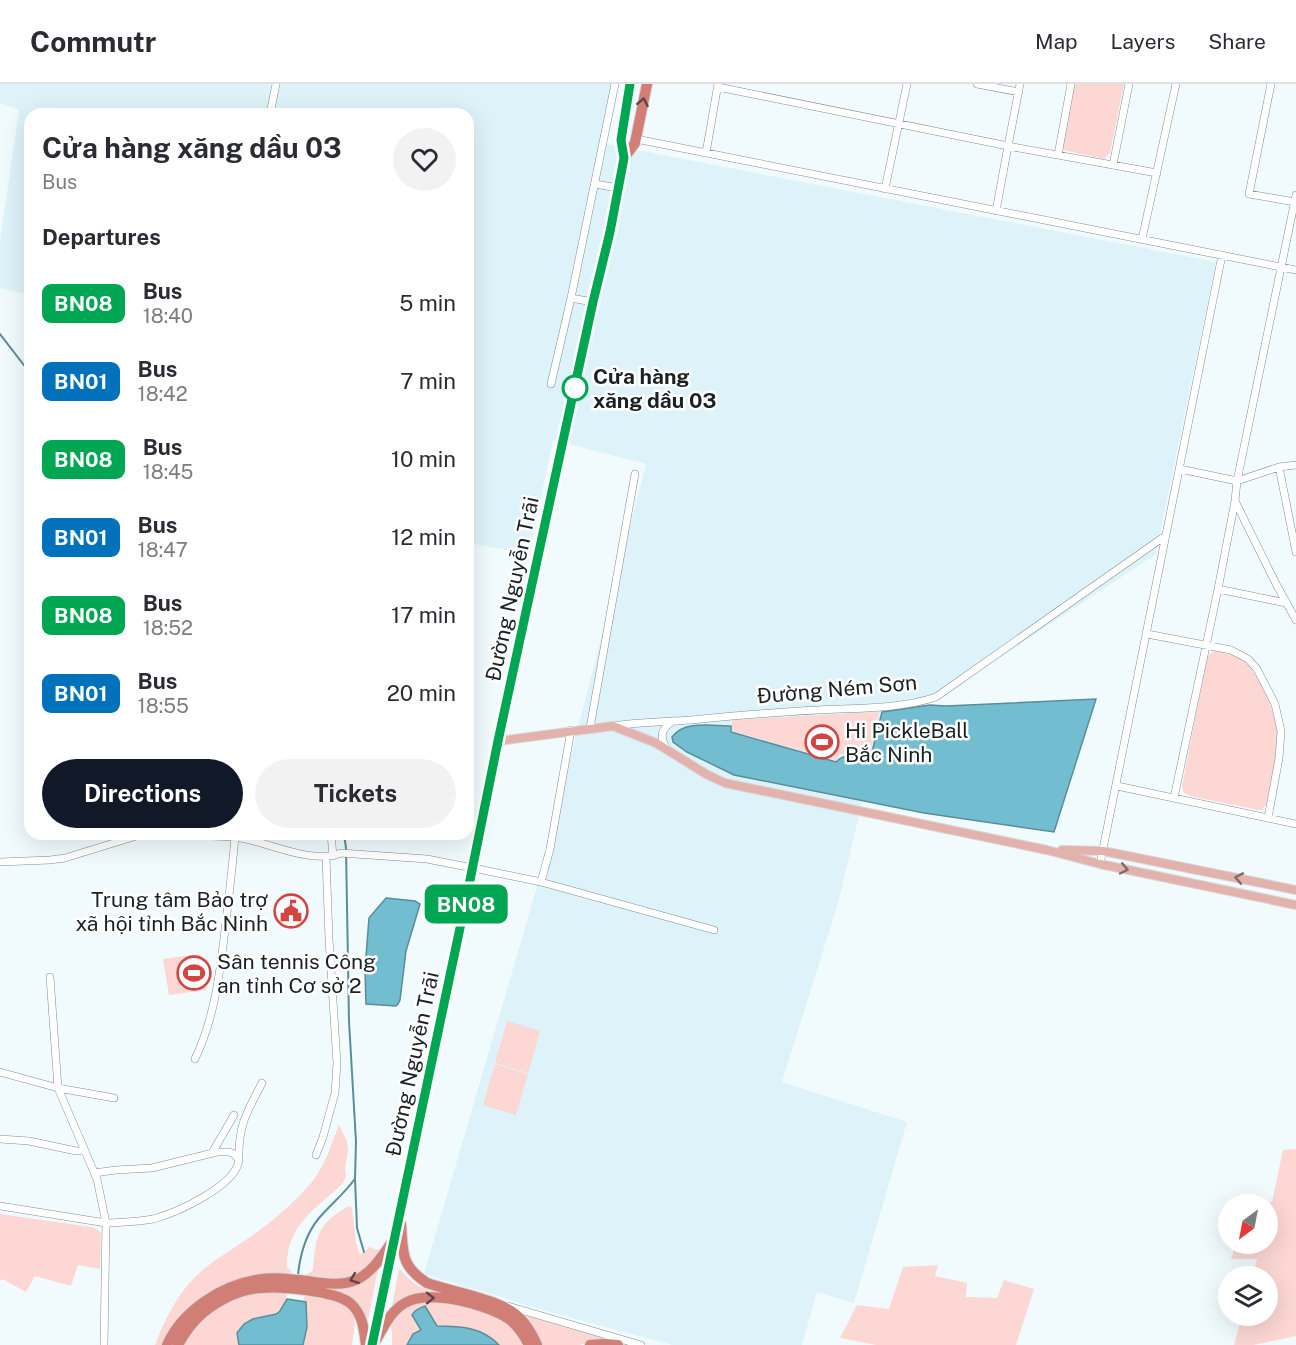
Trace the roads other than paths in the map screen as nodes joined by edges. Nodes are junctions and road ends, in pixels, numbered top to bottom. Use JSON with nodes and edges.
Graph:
{"nodes":[{"id":1,"x":276,"y":84,"type":"edge"},
{"id":2,"x":615,"y":84,"type":"edge"},
{"id":3,"x":630,"y":84,"type":"edge"},
{"id":4,"x":647,"y":84,"type":"edge"},
{"id":5,"x":907,"y":84,"type":"edge"},
{"id":6,"x":977,"y":84,"type":"edge"},
{"id":7,"x":1020,"y":84,"type":"edge"},
{"id":8,"x":1071,"y":84,"type":"edge"},
{"id":9,"x":1129,"y":84,"type":"edge"},
{"id":10,"x":1176,"y":84,"type":"edge"},
{"id":11,"x":1271,"y":84,"type":"edge"},
{"id":12,"x":718,"y":85,"type":"edge"},
{"id":13,"x":1019,"y":92,"type":"junction"},
{"id":14,"x":271,"y":108,"type":"edge"},
{"id":15,"x":899,"y":124,"type":"junction"},
{"id":16,"x":636,"y":139,"type":"junction"},
{"id":17,"x":1008,"y":146,"type":"junction"},
{"id":18,"x":706,"y":153,"type":"junction"},
{"id":19,"x":1058,"y":155,"type":"junction"},
{"id":20,"x":624,"y":158,"type":"junction"},
{"id":21,"x":1113,"y":165,"type":"junction"},
{"id":22,"x":1157,"y":173,"type":"junction"},
{"id":23,"x":594,"y":184,"type":"junction"},
{"id":24,"x":618,"y":188,"type":"junction"},
{"id":25,"x":885,"y":189,"type":"junction"},
{"id":26,"x":1295,"y":199,"type":"edge"},
{"id":27,"x":996,"y":211,"type":"junction"},
{"id":28,"x":1142,"y":239,"type":"junction"},
{"id":29,"x":1222,"y":255,"type":"junction"},
{"id":30,"x":1282,"y":267,"type":"junction"},
{"id":31,"x":1296,"y":270,"type":"edge"},
{"id":32,"x":571,"y":298,"type":"junction"},
{"id":33,"x":593,"y":302,"type":"junction"},
{"id":34,"x":551,"y":384,"type":"dead end"},
{"id":35,"x":1296,"y":465,"type":"edge"},
{"id":36,"x":1279,"y":467,"type":"junction"},
{"id":37,"x":1180,"y":469,"type":"junction"},
{"id":38,"x":635,"y":474,"type":"dead end"},
{"id":39,"x":1237,"y":481,"type":"junction"},
{"id":40,"x":1235,"y":501,"type":"junction"},
{"id":41,"x":1166,"y":536,"type":"junction"},
{"id":42,"x":1296,"y":552,"type":"edge"},
{"id":43,"x":1218,"y":589,"type":"junction"},
{"id":44,"x":1286,"y":603,"type":"junction"},
{"id":45,"x":1296,"y":620,"type":"edge"},
{"id":46,"x":1147,"y":634,"type":"junction"},
{"id":47,"x":1207,"y":645,"type":"junction"},
{"id":48,"x":673,"y":721,"type":"junction"},
{"id":49,"x":613,"y":726,"type":"junction"},
{"id":50,"x":590,"y":728,"type":"junction"},
{"id":51,"x":571,"y":730,"type":"junction"},
{"id":52,"x":498,"y":741,"type":"junction"},
{"id":53,"x":669,"y":751,"type":"junction"},
{"id":54,"x":1117,"y":786,"type":"junction"},
{"id":55,"x":1174,"y":798,"type":"junction"},
{"id":56,"x":1268,"y":818,"type":"junction"},
{"id":57,"x":1296,"y":824,"type":"edge"},
{"id":58,"x":123,"y":840,"type":"edge"},
{"id":59,"x":235,"y":840,"type":"edge"},
{"id":60,"x":247,"y":840,"type":"edge"},
{"id":61,"x":332,"y":840,"type":"edge"},
{"id":62,"x":1047,"y":850,"type":"junction"},
{"id":63,"x":1103,"y":851,"type":"junction"},
{"id":64,"x":333,"y":855,"type":"junction"},
{"id":65,"x":0,"y":862,"type":"edge"},
{"id":66,"x":1100,"y":864,"type":"junction"},
{"id":67,"x":473,"y":868,"type":"junction"},
{"id":68,"x":1206,"y":872,"type":"junction"},
{"id":69,"x":542,"y":882,"type":"junction"},
{"id":70,"x":1203,"y":886,"type":"junction"},
{"id":71,"x":1296,"y":890,"type":"edge"},
{"id":72,"x":1296,"y":905,"type":"edge"},
{"id":73,"x":714,"y":930,"type":"dead end"},
{"id":74,"x":50,"y":977,"type":"dead end"},
{"id":75,"x":195,"y":1059,"type":"dead end"},
{"id":76,"x":0,"y":1072,"type":"edge"},
{"id":77,"x":262,"y":1083,"type":"dead end"},
{"id":78,"x":58,"y":1088,"type":"junction"},
{"id":79,"x":114,"y":1098,"type":"dead end"},
{"id":80,"x":234,"y":1115,"type":"dead end"},
{"id":81,"x":0,"y":1139,"type":"edge"},
{"id":82,"x":84,"y":1151,"type":"junction"},
{"id":83,"x":212,"y":1153,"type":"junction"},
{"id":84,"x":316,"y":1155,"type":"dead end"},
{"id":85,"x":239,"y":1160,"type":"junction"},
{"id":86,"x":94,"y":1173,"type":"junction"},
{"id":87,"x":0,"y":1206,"type":"edge"},
{"id":88,"x":401,"y":1212,"type":"junction"},
{"id":89,"x":106,"y":1223,"type":"junction"},
{"id":90,"x":394,"y":1239,"type":"junction"},
{"id":91,"x":501,"y":1304,"type":"junction"},
{"id":92,"x":104,"y":1345,"type":"edge"},
{"id":93,"x":166,"y":1345,"type":"edge"},
{"id":94,"x":178,"y":1345,"type":"edge"},
{"id":95,"x":366,"y":1345,"type":"edge"},
{"id":96,"x":373,"y":1345,"type":"edge"},
{"id":97,"x":529,"y":1345,"type":"edge"},
{"id":98,"x":537,"y":1345,"type":"edge"},
{"id":99,"x":590,"y":1345,"type":"edge"},
{"id":100,"x":618,"y":1345,"type":"edge"},
{"id":101,"x":641,"y":1345,"type":"edge"}],
"edges":[{"from":1,"to":14,"type":"street"},
{"from":2,"to":23,"type":"street"},
{"from":3,"to":20,"type":"highway","name":"Đường Nguyễn Trãi"},
{"from":16,"to":4,"type":"highway","name":"Đường Nguyễn Trãi","one_way":true},
{"from":5,"to":15,"type":"street"},
{"from":6,"to":13,"type":"street"},
{"from":7,"to":13,"type":"street"},
{"from":8,"to":19,"type":"street"},
{"from":9,"to":21,"type":"street"},
{"from":10,"to":22,"type":"street"},
{"from":11,"to":26,"type":"street"},
{"from":12,"to":15,"type":"street"},
{"from":12,"to":18,"type":"street"},
{"from":13,"to":17,"type":"street"},
{"from":15,"to":17,"type":"street"},
{"from":15,"to":25,"type":"street"},
{"from":16,"to":18,"type":"street"},
{"from":16,"to":20,"type":"highway","name":"Đường Nguyễn Trãi"},
{"from":17,"to":19,"type":"street"},
{"from":17,"to":27,"type":"street"},
{"from":18,"to":25,"type":"street"},
{"from":19,"to":21,"type":"street"},
{"from":20,"to":24,"type":"highway","name":"Đường Nguyễn Trãi"},
{"from":21,"to":22,"type":"street"},
{"from":22,"to":28,"type":"street"},
{"from":23,"to":24,"type":"street"},
{"from":23,"to":32,"type":"street"},
{"from":24,"to":33,"type":"highway","name":"Đường Nguyễn Trãi"},
{"from":25,"to":27,"type":"street"},
{"from":26,"to":30,"type":"street"},
{"from":27,"to":28,"type":"street"},
{"from":28,"to":29,"type":"street"},
{"from":29,"to":30,"type":"street"},
{"from":29,"to":37,"type":"street"},
{"from":30,"to":31,"type":"street"},
{"from":30,"to":39,"type":"street"},
{"from":32,"to":33,"type":"street"},
{"from":32,"to":34,"type":"street"},
{"from":33,"to":52,"type":"highway","name":"Đường Nguyễn Trãi"},
{"from":35,"to":36,"type":"street"},
{"from":36,"to":39,"type":"street"},
{"from":36,"to":42,"type":"street"},
{"from":37,"to":39,"type":"street"},
{"from":37,"to":41,"type":"street"},
{"from":38,"to":50,"type":"street"},
{"from":39,"to":40,"type":"street"},
{"from":40,"to":43,"type":"street"},
{"from":40,"to":44,"type":"street"},
{"from":41,"to":46,"type":"street"},
{"from":41,"to":48,"type":"street","name":"Đường Ném Sơn"},
{"from":43,"to":44,"type":"street"},
{"from":43,"to":47,"type":"street"},
{"from":44,"to":45,"type":"street"},
{"from":46,"to":47,"type":"street"},
{"from":46,"to":54,"type":"street"},
{"from":47,"to":55,"type":"street"},
{"from":47,"to":56,"type":"street"},
{"from":48,"to":49,"type":"street","name":"Đường Ném Sơn"},
{"from":48,"to":53,"type":"street"},
{"from":49,"to":50,"type":"main road","name":"Đường Ném Sơn"},
{"from":49,"to":53,"type":"main road"},
{"from":50,"to":51,"type":"main road","name":"Đường Ném Sơn"},
{"from":51,"to":52,"type":"main road","name":"Đường Ném Sơn"},
{"from":51,"to":69,"type":"street"},
{"from":52,"to":67,"type":"highway","name":"Đường Nguyễn Trãi"},
{"from":53,"to":62,"type":"main road"},
{"from":54,"to":55,"type":"street"},
{"from":54,"to":63,"type":"street"},
{"from":55,"to":56,"type":"street"},
{"from":56,"to":57,"type":"street"},
{"from":58,"to":65,"type":"street"},
{"from":59,"to":75,"type":"street"},
{"from":60,"to":64,"type":"street"},
{"from":61,"to":64,"type":"street"},
{"from":62,"to":63,"type":"main road"},
{"from":62,"to":66,"type":"main road"},
{"from":63,"to":66,"type":"street"},
{"from":63,"to":68,"type":"main road"},
{"from":64,"to":67,"type":"street"},
{"from":64,"to":84,"type":"street"},
{"from":66,"to":70,"type":"main road","one_way":true},
{"from":67,"to":69,"type":"street"},
{"from":67,"to":88,"type":"highway","name":"Đường Nguyễn Trãi"},
{"from":68,"to":70,"type":"main road"},
{"from":71,"to":68,"type":"main road","one_way":true},
{"from":69,"to":73,"type":"street"},
{"from":70,"to":72,"type":"main road"},
{"from":74,"to":78,"type":"street"},
{"from":76,"to":78,"type":"street"},
{"from":77,"to":85,"type":"street"},
{"from":78,"to":79,"type":"street"},
{"from":78,"to":82,"type":"street"},
{"from":80,"to":83,"type":"street"},
{"from":81,"to":82,"type":"street"},
{"from":82,"to":86,"type":"street"},
{"from":83,"to":85,"type":"street"},
{"from":83,"to":86,"type":"street"},
{"from":85,"to":89,"type":"street"},
{"from":86,"to":89,"type":"street"},
{"from":87,"to":89,"type":"street"},
{"from":88,"to":90,"type":"highway","name":"Đường Nguyễn Trãi"},
{"from":88,"to":91,"type":"highway"},
{"from":89,"to":92,"type":"street"},
{"from":90,"to":93,"type":"highway","one_way":true},
{"from":90,"to":96,"type":"highway","name":"Đường Nguyễn Trãi"},
{"from":91,"to":98,"type":"highway"},
{"from":91,"to":101,"type":"street"},
{"from":94,"to":95,"type":"highway"},
{"from":96,"to":97,"type":"highway","one_way":true},
{"from":99,"to":100,"type":"highway"}]}
